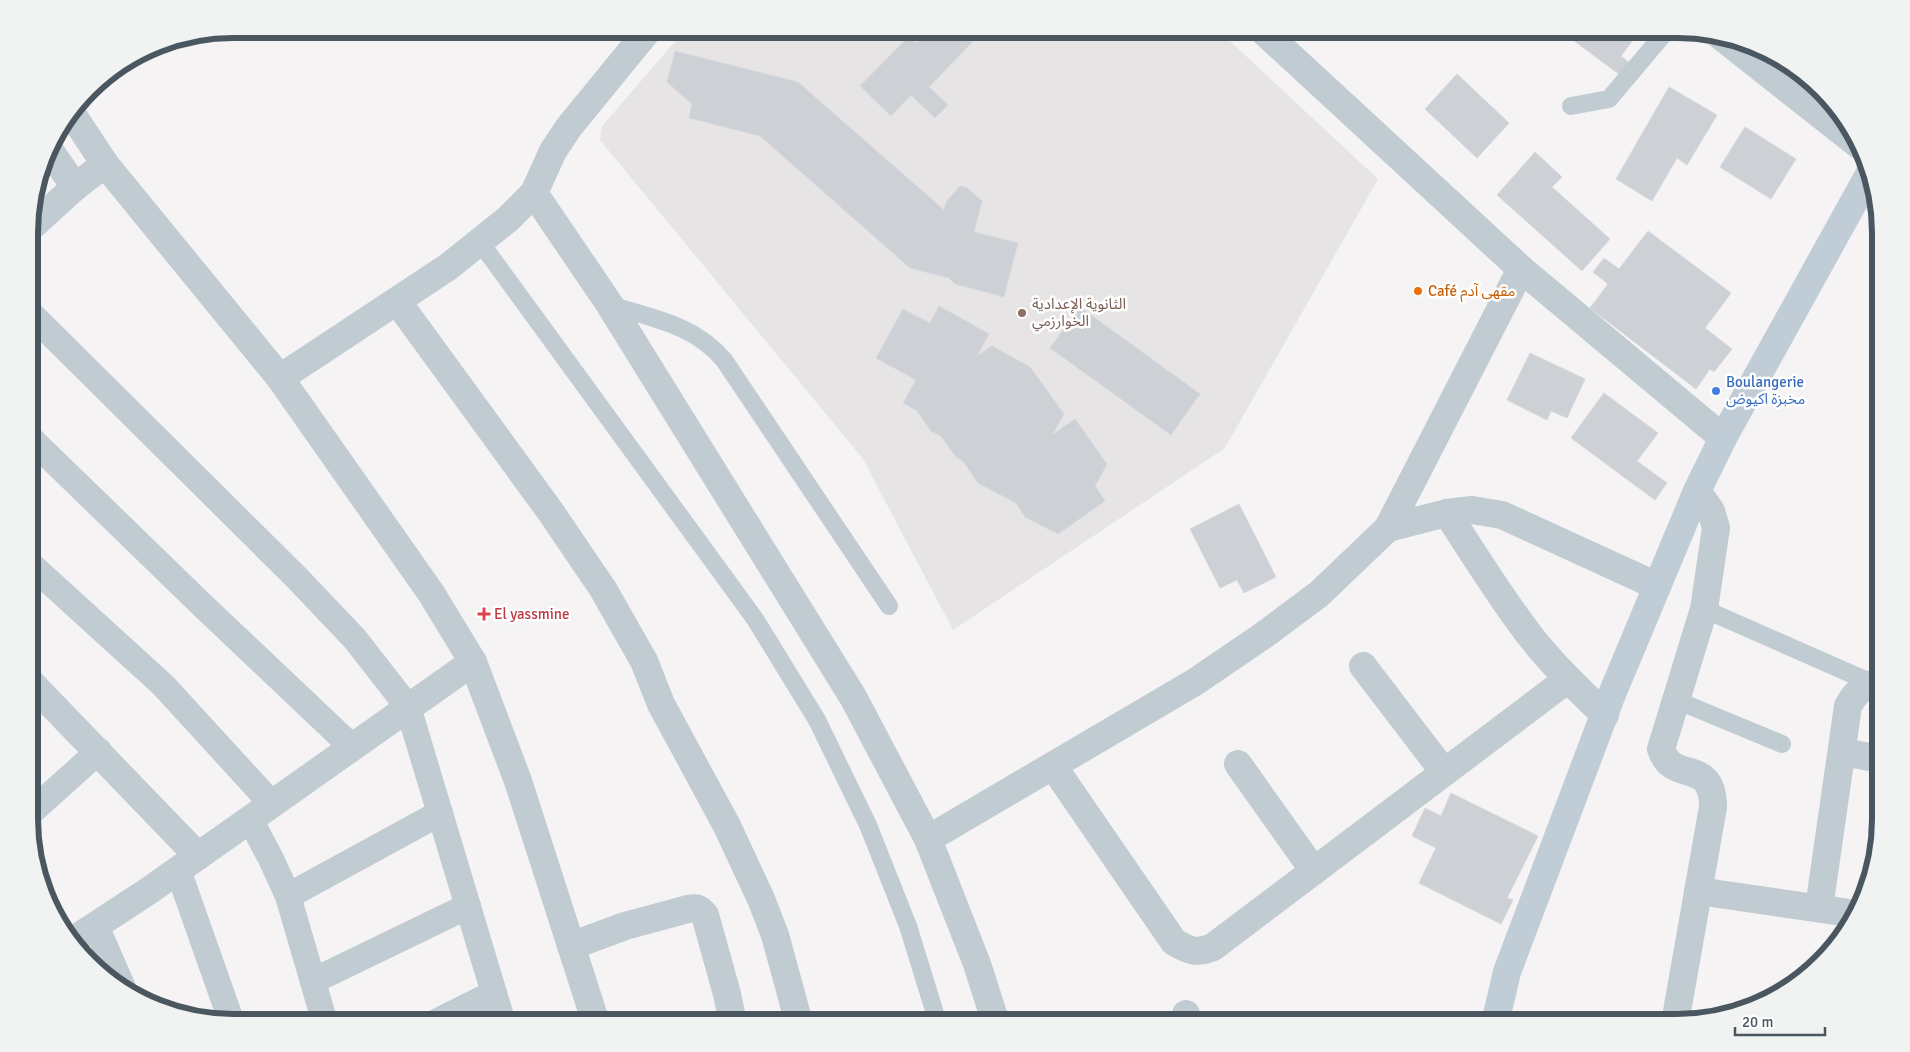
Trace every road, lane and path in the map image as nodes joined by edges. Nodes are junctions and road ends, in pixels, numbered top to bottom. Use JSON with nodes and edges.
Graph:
{"nodes":[{"id":1,"x":642,"y":38,"type":"edge"},
{"id":2,"x":1271,"y":38,"type":"edge"},
{"id":3,"x":1660,"y":38,"type":"edge"},
{"id":4,"x":1733,"y":46,"type":"edge"},
{"id":5,"x":1571,"y":106,"type":"dead end"},
{"id":6,"x":75,"y":118,"type":"edge"},
{"id":7,"x":1846,"y":135,"type":"edge"},
{"id":8,"x":51,"y":161,"type":"edge"},
{"id":9,"x":104,"y":164,"type":"junction"},
{"id":10,"x":1866,"y":181,"type":"edge"},
{"id":11,"x":75,"y":187,"type":"junction"},
{"id":12,"x":534,"y":193,"type":"junction"},
{"id":13,"x":38,"y":221,"type":"edge"},
{"id":14,"x":480,"y":242,"type":"junction"},
{"id":15,"x":1521,"y":270,"type":"junction"},
{"id":16,"x":397,"y":301,"type":"junction"},
{"id":17,"x":610,"y":304,"type":"junction"},
{"id":18,"x":38,"y":321,"type":"edge"},
{"id":19,"x":280,"y":378,"type":"junction"},
{"id":20,"x":1723,"y":438,"type":"junction"},
{"id":21,"x":38,"y":446,"type":"edge"},
{"id":22,"x":1697,"y":491,"type":"junction"},
{"id":23,"x":1447,"y":513,"type":"junction"},
{"id":24,"x":1388,"y":528,"type":"junction"},
{"id":25,"x":38,"y":571,"type":"edge"},
{"id":26,"x":1657,"y":586,"type":"junction"},
{"id":27,"x":889,"y":606,"type":"dead end"},
{"id":28,"x":1704,"y":609,"type":"junction"},
{"id":29,"x":473,"y":662,"type":"junction"},
{"id":30,"x":1363,"y":666,"type":"dead end"},
{"id":31,"x":1568,"y":680,"type":"junction"},
{"id":32,"x":1872,"y":681,"type":"edge"},
{"id":33,"x":1872,"y":684,"type":"edge"},
{"id":34,"x":38,"y":691,"type":"edge"},
{"id":35,"x":1676,"y":700,"type":"junction"},
{"id":36,"x":408,"y":707,"type":"junction"},
{"id":37,"x":1605,"y":714,"type":"junction"},
{"id":38,"x":1782,"y":744,"type":"dead end"},
{"id":39,"x":352,"y":747,"type":"junction"},
{"id":40,"x":99,"y":751,"type":"junction"},
{"id":41,"x":1842,"y":752,"type":"junction"},
{"id":42,"x":1872,"y":757,"type":"edge"},
{"id":43,"x":1238,"y":764,"type":"dead end"},
{"id":44,"x":1052,"y":766,"type":"junction"},
{"id":45,"x":1444,"y":772,"type":"junction"},
{"id":46,"x":38,"y":807,"type":"edge"},
{"id":47,"x":261,"y":812,"type":"junction"},
{"id":48,"x":440,"y":813,"type":"junction"},
{"id":49,"x":928,"y":839,"type":"junction"},
{"id":50,"x":188,"y":863,"type":"junction"},
{"id":51,"x":1314,"y":871,"type":"junction"},
{"id":52,"x":1698,"y":891,"type":"junction"},
{"id":53,"x":288,"y":896,"type":"junction"},
{"id":54,"x":468,"y":906,"type":"junction"},
{"id":55,"x":1820,"y":908,"type":"junction"},
{"id":56,"x":1848,"y":913,"type":"edge"},
{"id":57,"x":96,"y":926,"type":"junction"},
{"id":58,"x":78,"y":938,"type":"edge"},
{"id":59,"x":571,"y":946,"type":"junction"},
{"id":60,"x":119,"y":978,"type":"edge"},
{"id":61,"x":313,"y":981,"type":"junction"},
{"id":62,"x":494,"y":993,"type":"junction"},
{"id":63,"x":230,"y":1014,"type":"edge"},
{"id":64,"x":322,"y":1014,"type":"edge"},
{"id":65,"x":452,"y":1014,"type":"edge"},
{"id":66,"x":500,"y":1014,"type":"edge"},
{"id":67,"x":593,"y":1014,"type":"edge"},
{"id":68,"x":731,"y":1014,"type":"edge"},
{"id":69,"x":797,"y":1014,"type":"edge"},
{"id":70,"x":935,"y":1014,"type":"edge"},
{"id":71,"x":988,"y":1014,"type":"edge"},
{"id":72,"x":1497,"y":1014,"type":"edge"},
{"id":73,"x":1677,"y":1014,"type":"edge"}],
"edges":[{"from":1,"to":12,"type":"street"},
{"from":2,"to":15,"type":"street"},
{"from":3,"to":5,"type":"lane"},
{"from":4,"to":7,"type":"street"},
{"from":6,"to":9,"type":"street"},
{"from":8,"to":11,"type":"street"},
{"from":9,"to":11,"type":"street"},
{"from":9,"to":19,"type":"street"},
{"from":10,"to":20,"type":"main road"},
{"from":11,"to":13,"type":"street"},
{"from":12,"to":14,"type":"street"},
{"from":12,"to":17,"type":"street"},
{"from":14,"to":16,"type":"street"},
{"from":14,"to":70,"type":"lane"},
{"from":15,"to":20,"type":"street"},
{"from":15,"to":24,"type":"street"},
{"from":16,"to":19,"type":"street"},
{"from":16,"to":69,"type":"street"},
{"from":17,"to":27,"type":"lane"},
{"from":17,"to":49,"type":"street"},
{"from":18,"to":36,"type":"street"},
{"from":19,"to":29,"type":"street"},
{"from":20,"to":22,"type":"main road"},
{"from":21,"to":39,"type":"street"},
{"from":22,"to":26,"type":"main road"},
{"from":22,"to":28,"type":"street"},
{"from":23,"to":24,"type":"street"},
{"from":23,"to":26,"type":"street"},
{"from":23,"to":31,"type":"street"},
{"from":24,"to":44,"type":"street"},
{"from":25,"to":47,"type":"street"},
{"from":26,"to":37,"type":"main road"},
{"from":28,"to":32,"type":"lane"},
{"from":28,"to":35,"type":"street"},
{"from":29,"to":36,"type":"street"},
{"from":29,"to":59,"type":"street"},
{"from":30,"to":45,"type":"street"},
{"from":31,"to":37,"type":"street"},
{"from":31,"to":45,"type":"street"},
{"from":33,"to":41,"type":"street"},
{"from":34,"to":40,"type":"street"},
{"from":35,"to":38,"type":"lane"},
{"from":35,"to":52,"type":"street"},
{"from":36,"to":39,"type":"street"},
{"from":36,"to":48,"type":"street"},
{"from":37,"to":72,"type":"main road"},
{"from":39,"to":47,"type":"street"},
{"from":40,"to":46,"type":"street"},
{"from":40,"to":50,"type":"street"},
{"from":41,"to":42,"type":"street"},
{"from":41,"to":55,"type":"street"},
{"from":43,"to":51,"type":"street"},
{"from":44,"to":49,"type":"street"},
{"from":44,"to":51,"type":"street"},
{"from":45,"to":51,"type":"street"},
{"from":47,"to":50,"type":"street"},
{"from":47,"to":53,"type":"street"},
{"from":48,"to":53,"type":"street"},
{"from":48,"to":54,"type":"street"},
{"from":49,"to":71,"type":"street"},
{"from":50,"to":57,"type":"street"},
{"from":50,"to":63,"type":"street"},
{"from":52,"to":55,"type":"street"},
{"from":52,"to":73,"type":"street"},
{"from":53,"to":61,"type":"street"},
{"from":54,"to":61,"type":"street"},
{"from":54,"to":62,"type":"street"},
{"from":55,"to":56,"type":"street"},
{"from":57,"to":58,"type":"street"},
{"from":57,"to":60,"type":"street"},
{"from":59,"to":67,"type":"street"},
{"from":59,"to":68,"type":"street"},
{"from":61,"to":64,"type":"street"},
{"from":62,"to":65,"type":"street"},
{"from":62,"to":66,"type":"street"}]}
